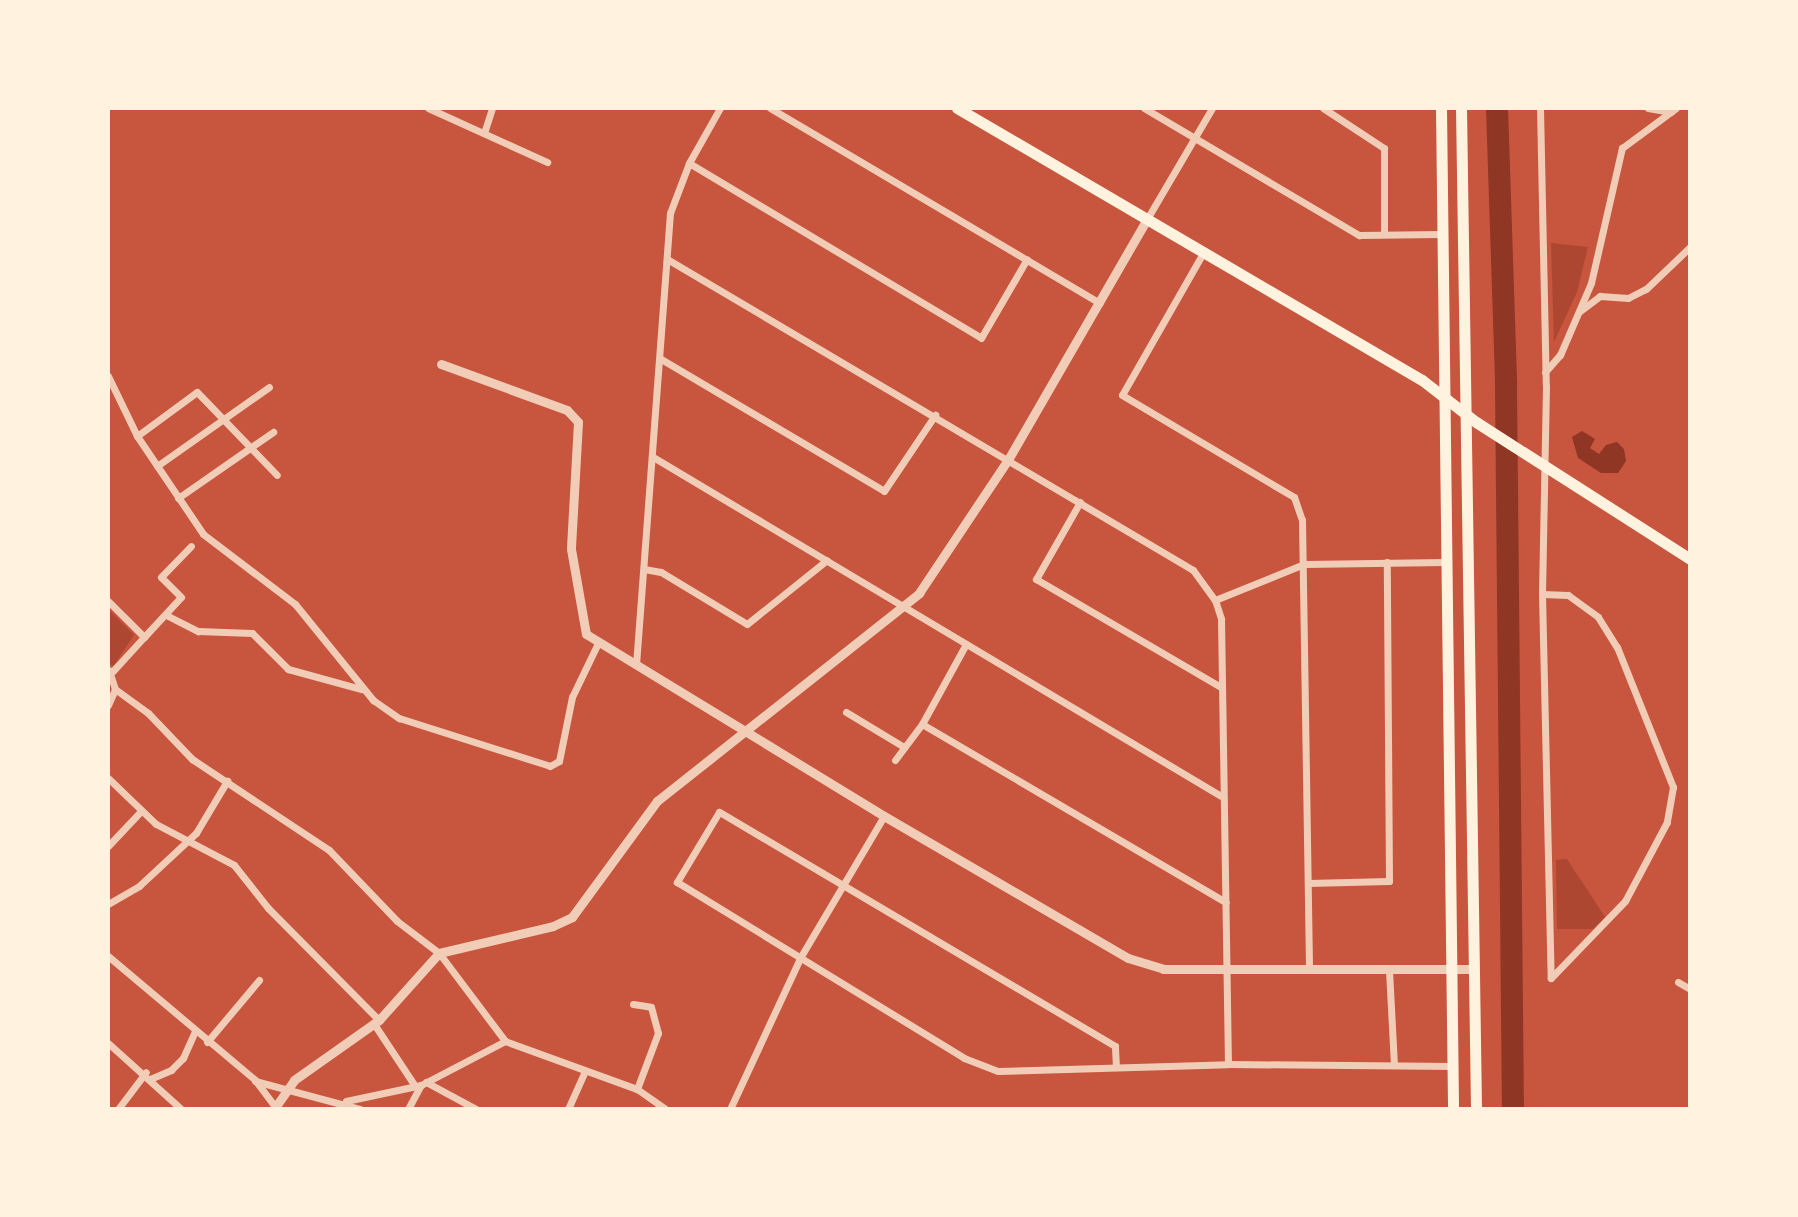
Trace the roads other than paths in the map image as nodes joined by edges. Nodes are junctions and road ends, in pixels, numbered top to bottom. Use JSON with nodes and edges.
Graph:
{"nodes":[{"id":1,"x":428,"y":108,"type":"edge"},
{"id":2,"x":492,"y":108,"type":"edge"},
{"id":3,"x":720,"y":108,"type":"edge"},
{"id":4,"x":770,"y":108,"type":"edge"},
{"id":5,"x":957,"y":108,"type":"edge"},
{"id":6,"x":1144,"y":108,"type":"edge"},
{"id":7,"x":1212,"y":108,"type":"edge"},
{"id":8,"x":1323,"y":108,"type":"edge"},
{"id":9,"x":1441,"y":108,"type":"edge"},
{"id":10,"x":1461,"y":108,"type":"edge"},
{"id":11,"x":1540,"y":108,"type":"edge"},
{"id":12,"x":1648,"y":108,"type":"edge"},
{"id":13,"x":1673,"y":110,"type":"edge"},
{"id":14,"x":484,"y":133,"type":"junction"},
{"id":15,"x":1195,"y":138,"type":"junction"},
{"id":16,"x":547,"y":162,"type":"dead end"},
{"id":17,"x":689,"y":163,"type":"junction"},
{"id":18,"x":1147,"y":219,"type":"junction"},
{"id":19,"x":1384,"y":234,"type":"junction"},
{"id":20,"x":1440,"y":234,"type":"junction"},
{"id":21,"x":1690,"y":247,"type":"edge"},
{"id":22,"x":1203,"y":253,"type":"junction"},
{"id":23,"x":667,"y":259,"type":"junction"},
{"id":24,"x":1027,"y":259,"type":"junction"},
{"id":25,"x":1100,"y":303,"type":"junction"},
{"id":26,"x":1579,"y":311,"type":"junction"},
{"id":27,"x":661,"y":359,"type":"junction"},
{"id":28,"x":441,"y":364,"type":"dead end"},
{"id":29,"x":1545,"y":372,"type":"junction"},
{"id":30,"x":108,"y":376,"type":"edge"},
{"id":31,"x":269,"y":387,"type":"dead end"},
{"id":32,"x":1443,"y":393,"type":"junction"},
{"id":33,"x":1464,"y":413,"type":"junction"},
{"id":34,"x":935,"y":415,"type":"junction"},
{"id":35,"x":223,"y":418,"type":"junction"},
{"id":36,"x":273,"y":432,"type":"dead end"},
{"id":37,"x":137,"y":436,"type":"junction"},
{"id":38,"x":251,"y":448,"type":"junction"},
{"id":39,"x":653,"y":457,"type":"junction"},
{"id":40,"x":1009,"y":458,"type":"junction"},
{"id":41,"x":1544,"y":465,"type":"junction"},
{"id":42,"x":157,"y":466,"type":"junction"},
{"id":43,"x":277,"y":475,"type":"dead end"},
{"id":44,"x":178,"y":498,"type":"junction"},
{"id":45,"x":1080,"y":502,"type":"junction"},
{"id":46,"x":191,"y":546,"type":"dead end"},
{"id":47,"x":1690,"y":559,"type":"edge"},
{"id":48,"x":827,"y":560,"type":"junction"},
{"id":49,"x":1387,"y":562,"type":"junction"},
{"id":50,"x":1445,"y":562,"type":"junction"},
{"id":51,"x":1304,"y":564,"type":"junction"},
{"id":52,"x":644,"y":569,"type":"junction"},
{"id":53,"x":1542,"y":594,"type":"junction"},
{"id":54,"x":1215,"y":600,"type":"junction"},
{"id":55,"x":108,"y":601,"type":"edge"},
{"id":56,"x":906,"y":606,"type":"junction"},
{"id":57,"x":168,"y":616,"type":"junction"},
{"id":58,"x":144,"y":637,"type":"junction"},
{"id":59,"x":966,"y":644,"type":"junction"},
{"id":60,"x":597,"y":645,"type":"junction"},
{"id":61,"x":635,"y":667,"type":"junction"},
{"id":62,"x":110,"y":671,"type":"edge"},
{"id":63,"x":1221,"y":687,"type":"junction"},
{"id":64,"x":115,"y":689,"type":"junction"},
{"id":65,"x":363,"y":689,"type":"junction"},
{"id":66,"x":108,"y":705,"type":"edge"},
{"id":67,"x":846,"y":712,"type":"dead end"},
{"id":68,"x":922,"y":724,"type":"junction"},
{"id":69,"x":743,"y":732,"type":"junction"},
{"id":70,"x":904,"y":747,"type":"junction"},
{"id":71,"x":895,"y":760,"type":"dead end"},
{"id":72,"x":108,"y":778,"type":"edge"},
{"id":73,"x":227,"y":781,"type":"junction"},
{"id":74,"x":1221,"y":796,"type":"junction"},
{"id":75,"x":140,"y":812,"type":"junction"},
{"id":76,"x":884,"y":816,"type":"junction"},
{"id":77,"x":189,"y":840,"type":"junction"},
{"id":78,"x":108,"y":846,"type":"edge"},
{"id":79,"x":1308,"y":883,"type":"junction"},
{"id":80,"x":842,"y":885,"type":"junction"},
{"id":81,"x":1226,"y":902,"type":"junction"},
{"id":82,"x":108,"y":904,"type":"edge"},
{"id":83,"x":439,"y":953,"type":"junction"},
{"id":84,"x":108,"y":956,"type":"edge"},
{"id":85,"x":800,"y":958,"type":"junction"},
{"id":86,"x":1309,"y":967,"type":"junction"},
{"id":87,"x":115,"y":968,"type":"junction"},
{"id":88,"x":1229,"y":968,"type":"junction"},
{"id":89,"x":1472,"y":969,"type":"junction"},
{"id":90,"x":1389,"y":970,"type":"junction"},
{"id":91,"x":1451,"y":970,"type":"junction"},
{"id":92,"x":108,"y":976,"type":"edge"},
{"id":93,"x":259,"y":980,"type":"dead end"},
{"id":94,"x":1678,"y":982,"type":"dead end"},
{"id":95,"x":1690,"y":989,"type":"edge"},
{"id":96,"x":633,"y":1004,"type":"dead end"},
{"id":97,"x":376,"y":1022,"type":"junction"},
{"id":98,"x":195,"y":1031,"type":"junction"},
{"id":99,"x":505,"y":1041,"type":"junction"},
{"id":100,"x":207,"y":1042,"type":"junction"},
{"id":101,"x":108,"y":1043,"type":"edge"},
{"id":102,"x":1228,"y":1064,"type":"junction"},
{"id":103,"x":1394,"y":1065,"type":"junction"},
{"id":104,"x":1453,"y":1066,"type":"junction"},
{"id":105,"x":1116,"y":1067,"type":"junction"},
{"id":106,"x":585,"y":1071,"type":"junction"},
{"id":107,"x":148,"y":1076,"type":"junction"},
{"id":108,"x":255,"y":1080,"type":"junction"},
{"id":109,"x":421,"y":1085,"type":"junction"},
{"id":110,"x":289,"y":1088,"type":"junction"},
{"id":111,"x":637,"y":1089,"type":"junction"},
{"id":112,"x":346,"y":1101,"type":"junction"},
{"id":113,"x":275,"y":1108,"type":"edge"},
{"id":114,"x":118,"y":1109,"type":"edge"},
{"id":115,"x":181,"y":1109,"type":"edge"},
{"id":116,"x":360,"y":1109,"type":"edge"},
{"id":117,"x":408,"y":1109,"type":"edge"},
{"id":118,"x":476,"y":1109,"type":"edge"},
{"id":119,"x":568,"y":1109,"type":"edge"},
{"id":120,"x":666,"y":1109,"type":"edge"},
{"id":121,"x":730,"y":1109,"type":"edge"},
{"id":122,"x":1453,"y":1109,"type":"edge"},
{"id":123,"x":1476,"y":1109,"type":"edge"}],
"edges":[{"from":1,"to":14,"type":"street"},
{"from":2,"to":14,"type":"street"},
{"from":3,"to":17,"type":"street"},
{"from":4,"to":24,"type":"street"},
{"from":5,"to":18,"type":"main road"},
{"from":6,"to":15,"type":"street"},
{"from":7,"to":15,"type":"street"},
{"from":8,"to":19,"type":"street"},
{"from":9,"to":20,"type":"main road"},
{"from":10,"to":33,"type":"main road"},
{"from":11,"to":29,"type":"street"},
{"from":12,"to":13,"type":"street"},
{"from":13,"to":26,"type":"street"},
{"from":14,"to":16,"type":"street"},
{"from":15,"to":18,"type":"street"},
{"from":15,"to":19,"type":"street"},
{"from":17,"to":23,"type":"street"},
{"from":17,"to":24,"type":"street"},
{"from":18,"to":22,"type":"main road"},
{"from":18,"to":25,"type":"street"},
{"from":19,"to":20,"type":"street"},
{"from":20,"to":32,"type":"main road"},
{"from":21,"to":26,"type":"street"},
{"from":22,"to":32,"type":"main road"},
{"from":22,"to":51,"type":"street"},
{"from":23,"to":27,"type":"street"},
{"from":23,"to":34,"type":"street"},
{"from":24,"to":25,"type":"street"},
{"from":25,"to":40,"type":"street"},
{"from":26,"to":29,"type":"street"},
{"from":27,"to":34,"type":"street"},
{"from":27,"to":39,"type":"street"},
{"from":28,"to":60,"type":"street"},
{"from":29,"to":41,"type":"street"},
{"from":30,"to":37,"type":"street"},
{"from":31,"to":35,"type":"street"},
{"from":32,"to":33,"type":"main road"},
{"from":32,"to":50,"type":"main road"},
{"from":33,"to":41,"type":"main road"},
{"from":33,"to":89,"type":"main road"},
{"from":34,"to":40,"type":"street"},
{"from":35,"to":37,"type":"street"},
{"from":35,"to":38,"type":"street"},
{"from":35,"to":42,"type":"street"},
{"from":36,"to":38,"type":"street"},
{"from":37,"to":42,"type":"street"},
{"from":38,"to":43,"type":"street"},
{"from":38,"to":44,"type":"street"},
{"from":39,"to":48,"type":"street"},
{"from":39,"to":52,"type":"street"},
{"from":40,"to":45,"type":"street"},
{"from":40,"to":56,"type":"street"},
{"from":41,"to":47,"type":"main road"},
{"from":41,"to":53,"type":"street"},
{"from":42,"to":44,"type":"street"},
{"from":44,"to":65,"type":"street"},
{"from":45,"to":54,"type":"street"},
{"from":45,"to":63,"type":"street"},
{"from":46,"to":57,"type":"street"},
{"from":48,"to":52,"type":"street"},
{"from":48,"to":56,"type":"street"},
{"from":49,"to":50,"type":"street"},
{"from":49,"to":51,"type":"street"},
{"from":49,"to":79,"type":"street"},
{"from":50,"to":91,"type":"main road"},
{"from":51,"to":54,"type":"street"},
{"from":51,"to":79,"type":"street"},
{"from":52,"to":61,"type":"street"},
{"from":53,"to":53,"type":"street"},
{"from":54,"to":63,"type":"street"},
{"from":55,"to":58,"type":"street"},
{"from":56,"to":59,"type":"street"},
{"from":56,"to":69,"type":"street"},
{"from":57,"to":58,"type":"street"},
{"from":57,"to":65,"type":"street"},
{"from":58,"to":62,"type":"street"},
{"from":59,"to":68,"type":"street"},
{"from":59,"to":74,"type":"street"},
{"from":60,"to":61,"type":"street"},
{"from":60,"to":65,"type":"street"},
{"from":61,"to":69,"type":"street"},
{"from":62,"to":64,"type":"street"},
{"from":63,"to":74,"type":"street"},
{"from":64,"to":66,"type":"street"},
{"from":64,"to":73,"type":"street"},
{"from":67,"to":70,"type":"street"},
{"from":68,"to":70,"type":"street"},
{"from":68,"to":81,"type":"street"},
{"from":69,"to":76,"type":"street"},
{"from":69,"to":83,"type":"street"},
{"from":70,"to":71,"type":"street"},
{"from":72,"to":75,"type":"street"},
{"from":73,"to":77,"type":"street"},
{"from":73,"to":83,"type":"street"},
{"from":74,"to":81,"type":"street"},
{"from":75,"to":77,"type":"street"},
{"from":75,"to":78,"type":"street"},
{"from":76,"to":80,"type":"street"},
{"from":76,"to":88,"type":"street"},
{"from":77,"to":82,"type":"street"},
{"from":77,"to":97,"type":"street"},
{"from":79,"to":86,"type":"street"},
{"from":80,"to":85,"type":"street"},
{"from":80,"to":85,"type":"street"},
{"from":80,"to":105,"type":"street"},
{"from":81,"to":88,"type":"street"},
{"from":83,"to":97,"type":"street"},
{"from":83,"to":99,"type":"street"},
{"from":84,"to":87,"type":"street"},
{"from":85,"to":105,"type":"street"},
{"from":85,"to":121,"type":"street"},
{"from":86,"to":88,"type":"street"},
{"from":86,"to":90,"type":"street"},
{"from":87,"to":92,"type":"street"},
{"from":87,"to":98,"type":"street"},
{"from":88,"to":102,"type":"street"},
{"from":89,"to":91,"type":"street"},
{"from":89,"to":123,"type":"main road"},
{"from":90,"to":91,"type":"street"},
{"from":90,"to":103,"type":"street"},
{"from":91,"to":104,"type":"main road"},
{"from":93,"to":100,"type":"street"},
{"from":94,"to":95,"type":"street"},
{"from":96,"to":111,"type":"street"},
{"from":97,"to":109,"type":"street"},
{"from":97,"to":110,"type":"street"},
{"from":98,"to":100,"type":"street"},
{"from":98,"to":107,"type":"street"},
{"from":99,"to":106,"type":"street"},
{"from":99,"to":109,"type":"street"},
{"from":100,"to":108,"type":"street"},
{"from":101,"to":107,"type":"street"},
{"from":102,"to":103,"type":"street"},
{"from":102,"to":105,"type":"street"},
{"from":103,"to":104,"type":"street"},
{"from":104,"to":122,"type":"main road"},
{"from":106,"to":111,"type":"street"},
{"from":106,"to":119,"type":"street"},
{"from":107,"to":114,"type":"street"},
{"from":107,"to":115,"type":"street"},
{"from":108,"to":110,"type":"street"},
{"from":108,"to":113,"type":"street"},
{"from":109,"to":112,"type":"street"},
{"from":109,"to":117,"type":"street"},
{"from":109,"to":118,"type":"street"},
{"from":110,"to":112,"type":"street"},
{"from":110,"to":113,"type":"street"},
{"from":111,"to":120,"type":"street"},
{"from":112,"to":116,"type":"street"}]}
